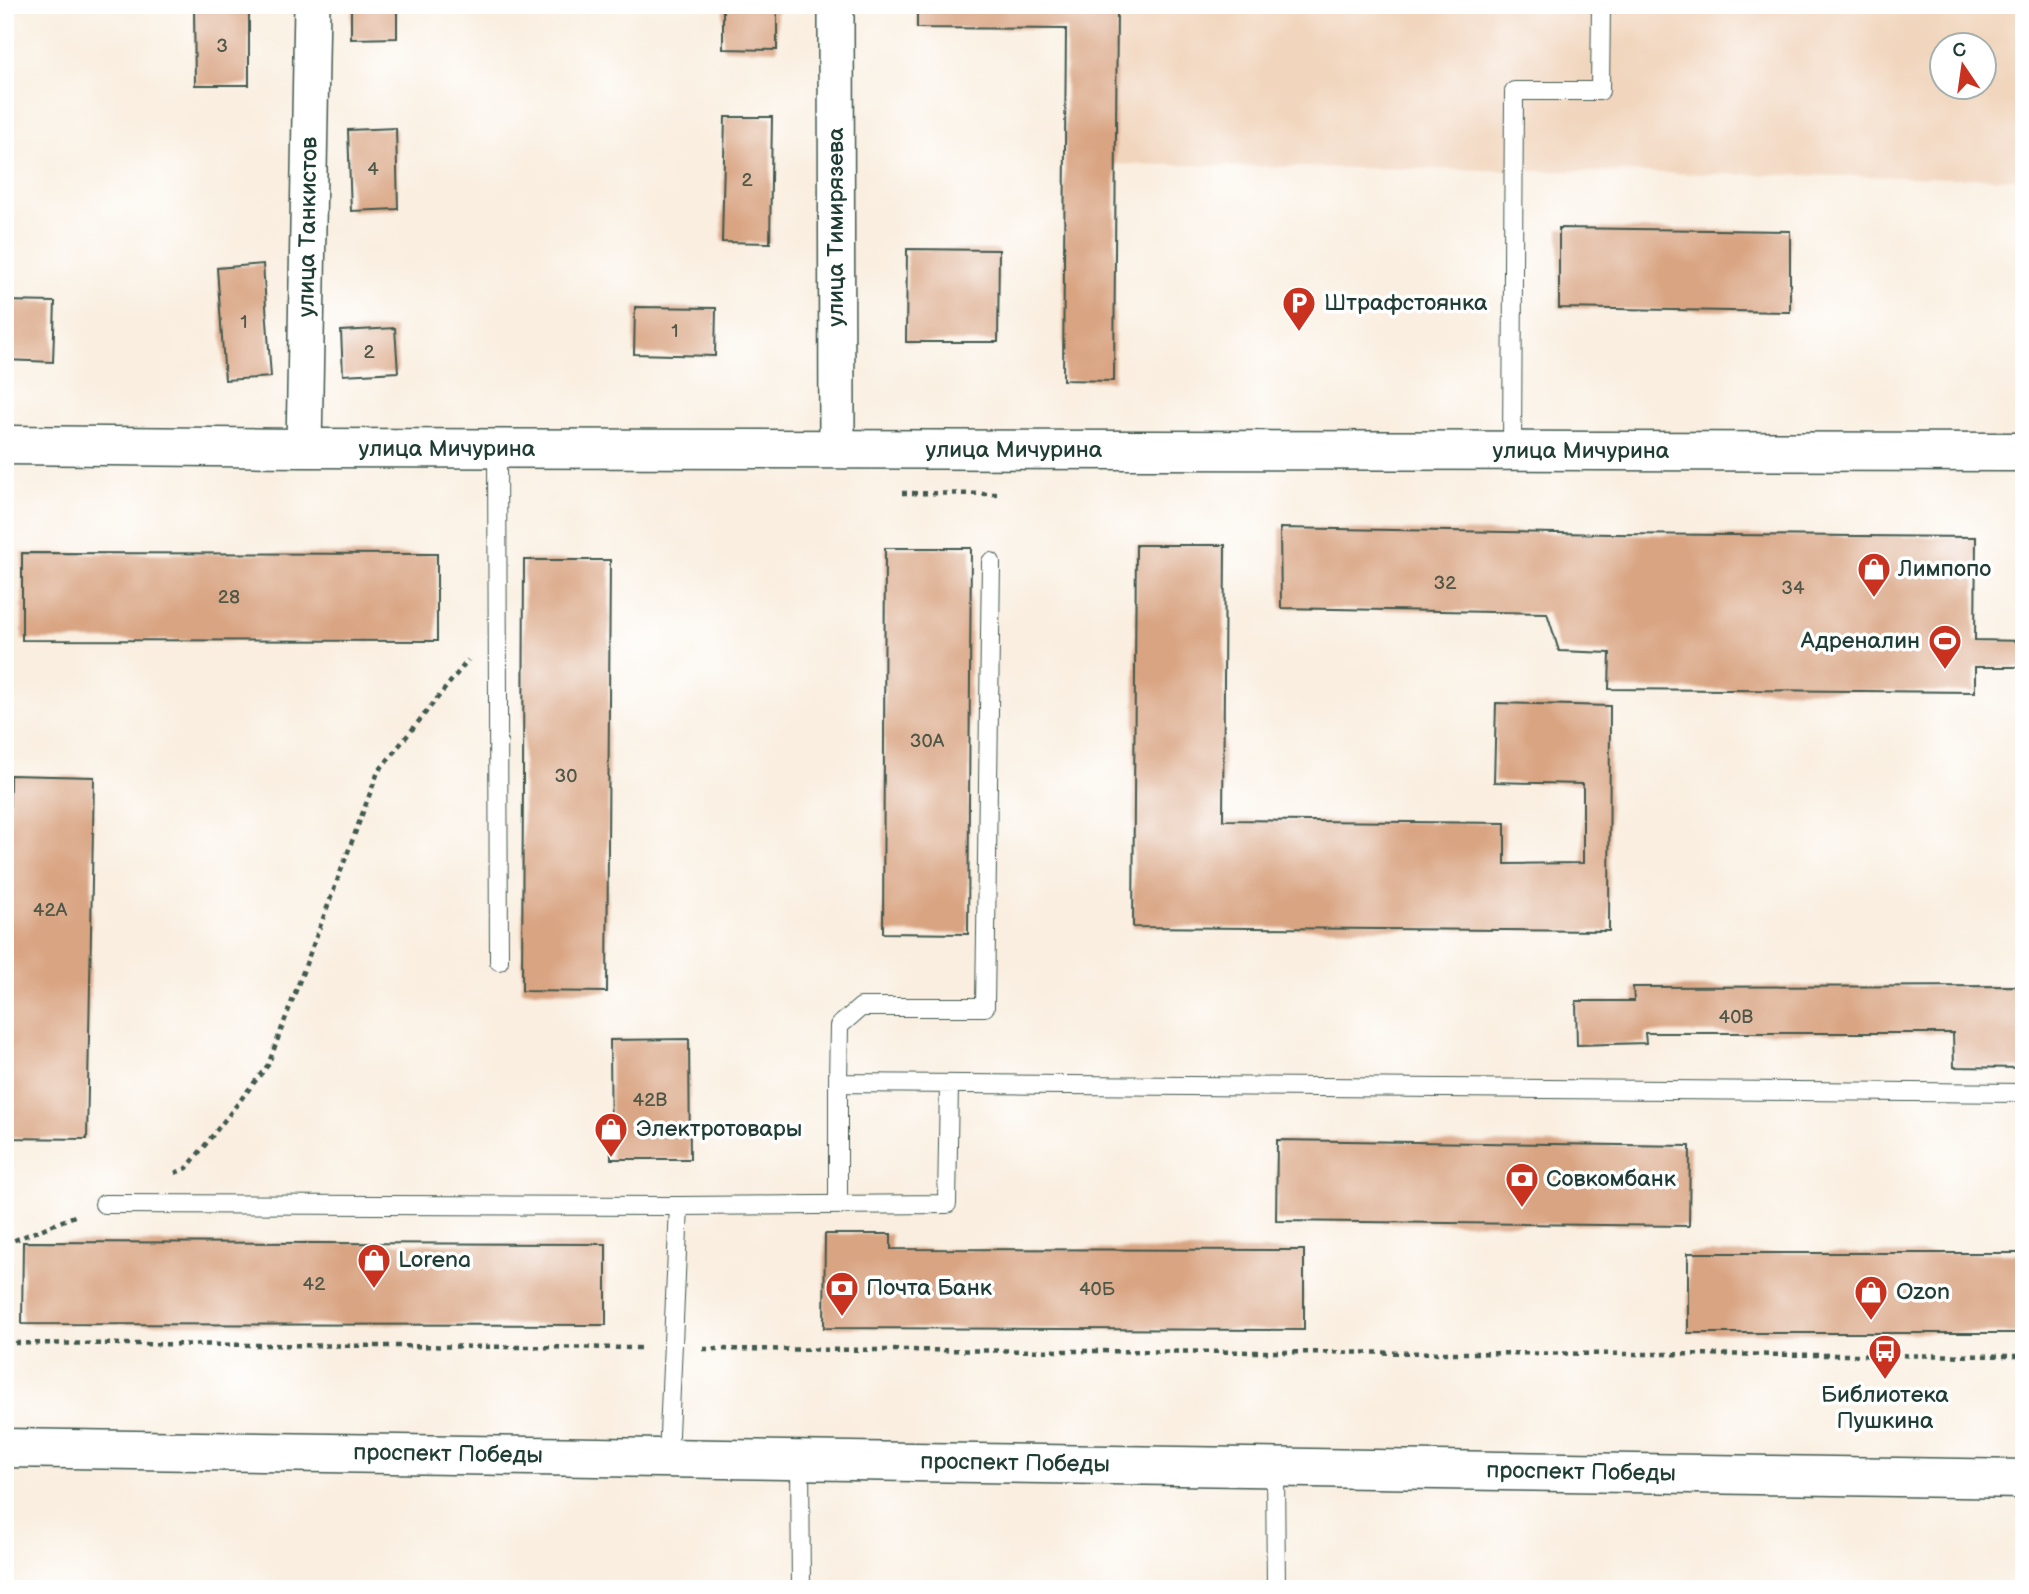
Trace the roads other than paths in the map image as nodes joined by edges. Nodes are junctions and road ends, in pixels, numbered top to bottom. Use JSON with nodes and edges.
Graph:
{"nodes":[{"id":1,"x":312,"y":5,"type":"edge"},
{"id":2,"x":836,"y":5,"type":"edge"},
{"id":3,"x":1601,"y":5,"type":"edge"},
{"id":4,"x":5,"y":444,"type":"edge"},
{"id":5,"x":304,"y":449,"type":"junction"},
{"id":6,"x":497,"y":449,"type":"junction"},
{"id":7,"x":836,"y":450,"type":"junction"},
{"id":8,"x":1512,"y":451,"type":"junction"},
{"id":9,"x":2024,"y":452,"type":"edge"},
{"id":10,"x":992,"y":562,"type":"dead end"},
{"id":11,"x":499,"y":961,"type":"dead end"},
{"id":12,"x":838,"y":1083,"type":"junction"},
{"id":13,"x":949,"y":1084,"type":"junction"},
{"id":14,"x":2024,"y":1093,"type":"edge"},
{"id":15,"x":104,"y":1204,"type":"dead end"},
{"id":16,"x":838,"y":1205,"type":"junction"},
{"id":17,"x":679,"y":1206,"type":"junction"},
{"id":18,"x":5,"y":1448,"type":"edge"},
{"id":19,"x":668,"y":1457,"type":"junction"},
{"id":20,"x":800,"y":1460,"type":"junction"},
{"id":21,"x":1275,"y":1467,"type":"junction"},
{"id":22,"x":2024,"y":1479,"type":"edge"},
{"id":23,"x":801,"y":1589,"type":"edge"},
{"id":24,"x":1276,"y":1589,"type":"edge"}],
"edges":[{"from":1,"to":5,"type":"street","name":"улица Танкистов"},
{"from":2,"to":7,"type":"street","name":"улица Тимирязева"},
{"from":3,"to":8,"type":"lane"},
{"from":4,"to":5,"type":"street","name":"улица Мичурина"},
{"from":5,"to":6,"type":"street","name":"улица Мичурина"},
{"from":6,"to":7,"type":"street","name":"улица Мичурина"},
{"from":6,"to":11,"type":"lane"},
{"from":7,"to":8,"type":"street","name":"улица Мичурина"},
{"from":8,"to":9,"type":"street","name":"улица Мичурина"},
{"from":10,"to":12,"type":"lane"},
{"from":12,"to":13,"type":"lane"},
{"from":12,"to":16,"type":"lane"},
{"from":13,"to":14,"type":"lane"},
{"from":13,"to":16,"type":"lane"},
{"from":15,"to":17,"type":"lane"},
{"from":16,"to":17,"type":"lane"},
{"from":17,"to":19,"type":"lane"},
{"from":18,"to":19,"type":"street","name":"проспект Победы"},
{"from":19,"to":20,"type":"street","name":"проспект Победы"},
{"from":20,"to":21,"type":"street","name":"проспект Победы"},
{"from":20,"to":23,"type":"lane"},
{"from":21,"to":22,"type":"street","name":"проспект Победы"},
{"from":21,"to":24,"type":"lane"}]}
